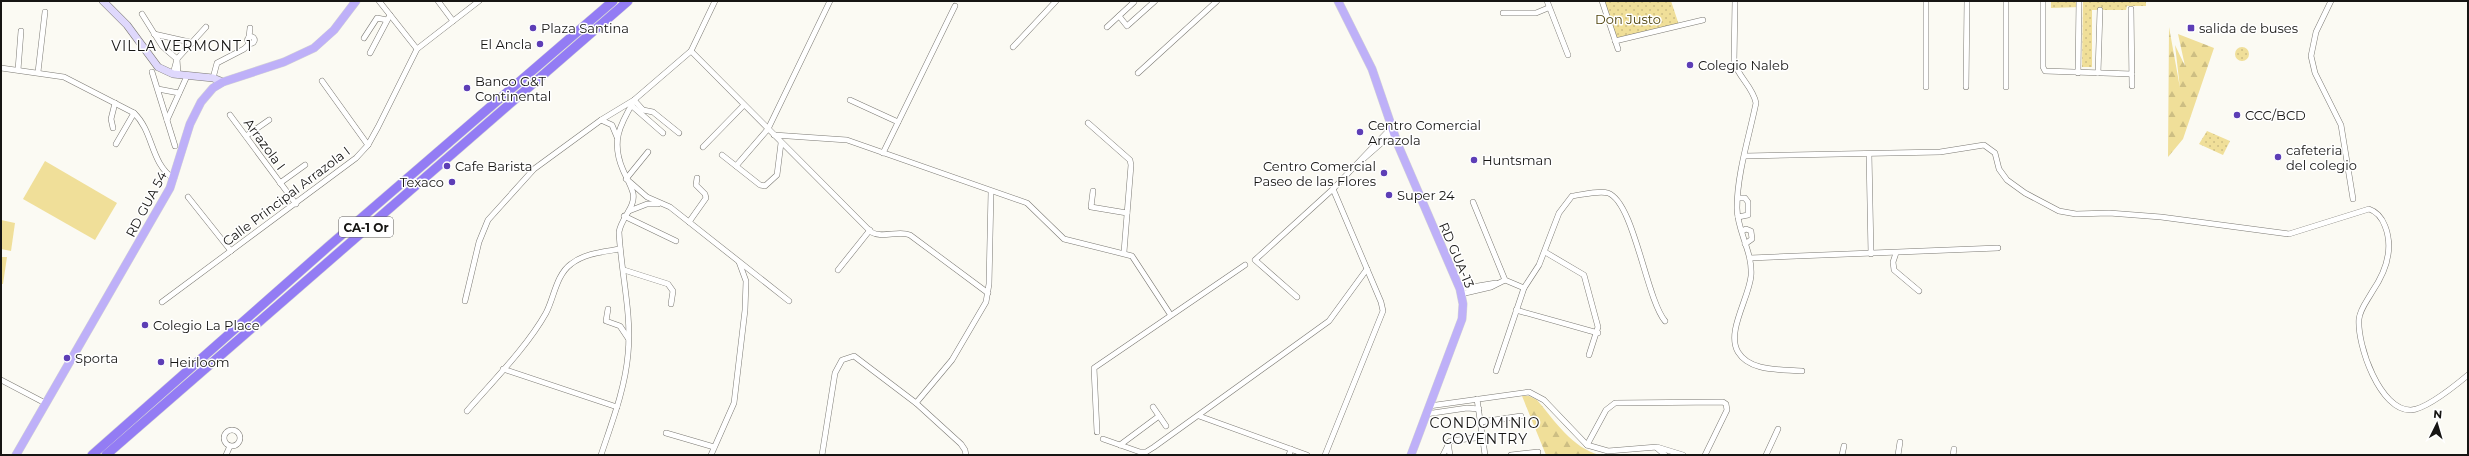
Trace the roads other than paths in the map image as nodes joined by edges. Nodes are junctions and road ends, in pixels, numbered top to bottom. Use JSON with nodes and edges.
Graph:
{"nodes":[{"id":1,"x":103,"y":1,"type":"edge"},
{"id":2,"x":356,"y":1,"type":"edge"},
{"id":3,"x":379,"y":1,"type":"edge"},
{"id":4,"x":438,"y":1,"type":"edge"},
{"id":5,"x":479,"y":1,"type":"edge"},
{"id":6,"x":613,"y":1,"type":"edge"},
{"id":7,"x":628,"y":1,"type":"edge"},
{"id":8,"x":715,"y":1,"type":"edge"},
{"id":9,"x":830,"y":1,"type":"edge"},
{"id":10,"x":1056,"y":1,"type":"edge"},
{"id":11,"x":1155,"y":1,"type":"edge"},
{"id":12,"x":1217,"y":1,"type":"edge"},
{"id":13,"x":1338,"y":1,"type":"edge"},
{"id":14,"x":1547,"y":1,"type":"edge"},
{"id":15,"x":1602,"y":1,"type":"edge"},
{"id":16,"x":1735,"y":1,"type":"edge"},
{"id":17,"x":1926,"y":1,"type":"edge"},
{"id":18,"x":1967,"y":1,"type":"edge"},
{"id":19,"x":2006,"y":1,"type":"edge"},
{"id":20,"x":2042,"y":1,"type":"edge"},
{"id":21,"x":2079,"y":1,"type":"edge"},
{"id":22,"x":2331,"y":1,"type":"edge"},
{"id":23,"x":1134,"y":2,"type":"edge"},
{"id":24,"x":955,"y":6,"type":"dead end"},
{"id":25,"x":1548,"y":8,"type":"junction"},
{"id":26,"x":2131,"y":9,"type":"dead end"},
{"id":27,"x":2100,"y":10,"type":"dead end"},
{"id":28,"x":45,"y":12,"type":"dead end"},
{"id":29,"x":1502,"y":13,"type":"dead end"},
{"id":30,"x":142,"y":14,"type":"dead end"},
{"id":31,"x":1119,"y":16,"type":"junction"},
{"id":32,"x":389,"y":18,"type":"junction"},
{"id":33,"x":1703,"y":20,"type":"dead end"},
{"id":34,"x":453,"y":21,"type":"junction"},
{"id":35,"x":206,"y":27,"type":"dead end"},
{"id":36,"x":1107,"y":27,"type":"dead end"},
{"id":37,"x":250,"y":28,"type":"dead end"},
{"id":38,"x":21,"y":31,"type":"dead end"},
{"id":39,"x":154,"y":34,"type":"junction"},
{"id":40,"x":364,"y":38,"type":"dead end"},
{"id":41,"x":1615,"y":42,"type":"junction"},
{"id":42,"x":194,"y":43,"type":"junction"},
{"id":43,"x":1013,"y":47,"type":"dead end"},
{"id":44,"x":417,"y":49,"type":"junction"},
{"id":45,"x":1618,"y":49,"type":"dead end"},
{"id":46,"x":691,"y":51,"type":"junction"},
{"id":47,"x":370,"y":53,"type":"dead end"},
{"id":48,"x":1568,"y":54,"type":"dead end"},
{"id":49,"x":177,"y":59,"type":"junction"},
{"id":50,"x":1,"y":68,"type":"edge"},
{"id":51,"x":18,"y":70,"type":"junction"},
{"id":52,"x":38,"y":72,"type":"junction"},
{"id":53,"x":152,"y":72,"type":"dead end"},
{"id":54,"x":1138,"y":72,"type":"dead end"},
{"id":55,"x":2078,"y":73,"type":"junction"},
{"id":56,"x":2098,"y":74,"type":"junction"},
{"id":57,"x":2132,"y":74,"type":"junction"},
{"id":58,"x":181,"y":75,"type":"junction"},
{"id":59,"x":213,"y":78,"type":"junction"},
{"id":60,"x":322,"y":81,"type":"dead end"},
{"id":61,"x":222,"y":82,"type":"junction"},
{"id":62,"x":2132,"y":86,"type":"dead end"},
{"id":63,"x":1926,"y":87,"type":"dead end"},
{"id":64,"x":1966,"y":87,"type":"dead end"},
{"id":65,"x":2006,"y":87,"type":"dead end"},
{"id":66,"x":158,"y":89,"type":"junction"},
{"id":67,"x":179,"y":93,"type":"junction"},
{"id":68,"x":634,"y":100,"type":"junction"},
{"id":69,"x":850,"y":100,"type":"dead end"},
{"id":70,"x":116,"y":103,"type":"junction"},
{"id":71,"x":631,"y":105,"type":"junction"},
{"id":72,"x":744,"y":106,"type":"junction"},
{"id":73,"x":134,"y":113,"type":"junction"},
{"id":74,"x":230,"y":115,"type":"dead end"},
{"id":75,"x":167,"y":120,"type":"junction"},
{"id":76,"x":269,"y":120,"type":"dead end"},
{"id":77,"x":601,"y":120,"type":"junction"},
{"id":78,"x":898,"y":122,"type":"junction"},
{"id":79,"x":1088,"y":123,"type":"dead end"},
{"id":80,"x":113,"y":128,"type":"dead end"},
{"id":81,"x":768,"y":129,"type":"junction"},
{"id":82,"x":1393,"y":129,"type":"junction"},
{"id":83,"x":663,"y":133,"type":"dead end"},
{"id":84,"x":679,"y":133,"type":"dead end"},
{"id":85,"x":774,"y":135,"type":"junction"},
{"id":86,"x":246,"y":136,"type":"junction"},
{"id":87,"x":617,"y":137,"type":"junction"},
{"id":88,"x":781,"y":143,"type":"junction"},
{"id":89,"x":116,"y":144,"type":"dead end"},
{"id":90,"x":368,"y":145,"type":"junction"},
{"id":91,"x":175,"y":146,"type":"dead end"},
{"id":92,"x":703,"y":147,"type":"dead end"},
{"id":93,"x":648,"y":152,"type":"dead end"},
{"id":94,"x":883,"y":153,"type":"junction"},
{"id":95,"x":1869,"y":154,"type":"junction"},
{"id":96,"x":722,"y":155,"type":"dead end"},
{"id":97,"x":1745,"y":156,"type":"junction"},
{"id":98,"x":305,"y":165,"type":"dead end"},
{"id":99,"x":736,"y":166,"type":"junction"},
{"id":100,"x":697,"y":178,"type":"dead end"},
{"id":101,"x":174,"y":179,"type":"junction"},
{"id":102,"x":626,"y":179,"type":"junction"},
{"id":103,"x":280,"y":183,"type":"junction"},
{"id":104,"x":1333,"y":189,"type":"junction"},
{"id":105,"x":1093,"y":191,"type":"dead end"},
{"id":106,"x":991,"y":192,"type":"junction"},
{"id":107,"x":188,"y":197,"type":"dead end"},
{"id":108,"x":1738,"y":198,"type":"junction"},
{"id":109,"x":2353,"y":199,"type":"dead end"},
{"id":110,"x":1473,"y":202,"type":"dead end"},
{"id":111,"x":296,"y":204,"type":"junction"},
{"id":112,"x":661,"y":204,"type":"junction"},
{"id":113,"x":629,"y":211,"type":"junction"},
{"id":114,"x":1127,"y":212,"type":"junction"},
{"id":115,"x":624,"y":216,"type":"junction"},
{"id":116,"x":1738,"y":217,"type":"junction"},
{"id":117,"x":689,"y":222,"type":"junction"},
{"id":118,"x":870,"y":230,"type":"junction"},
{"id":119,"x":1742,"y":231,"type":"junction"},
{"id":120,"x":676,"y":242,"type":"dead end"},
{"id":121,"x":1746,"y":244,"type":"junction"},
{"id":122,"x":1998,"y":248,"type":"dead end"},
{"id":123,"x":620,"y":249,"type":"junction"},
{"id":124,"x":231,"y":251,"type":"junction"},
{"id":125,"x":1124,"y":252,"type":"junction"},
{"id":126,"x":1544,"y":252,"type":"junction"},
{"id":127,"x":1896,"y":253,"type":"junction"},
{"id":128,"x":1871,"y":254,"type":"junction"},
{"id":129,"x":1750,"y":258,"type":"junction"},
{"id":130,"x":738,"y":260,"type":"junction"},
{"id":131,"x":1245,"y":265,"type":"dead end"},
{"id":132,"x":1367,"y":269,"type":"junction"},
{"id":133,"x":624,"y":270,"type":"junction"},
{"id":134,"x":838,"y":270,"type":"dead end"},
{"id":135,"x":1502,"y":281,"type":"junction"},
{"id":136,"x":1524,"y":288,"type":"junction"},
{"id":137,"x":1919,"y":291,"type":"dead end"},
{"id":138,"x":1460,"y":292,"type":"junction"},
{"id":139,"x":988,"y":293,"type":"junction"},
{"id":140,"x":1297,"y":298,"type":"dead end"},
{"id":141,"x":465,"y":301,"type":"dead end"},
{"id":142,"x":789,"y":301,"type":"dead end"},
{"id":143,"x":162,"y":302,"type":"dead end"},
{"id":144,"x":671,"y":304,"type":"dead end"},
{"id":145,"x":608,"y":309,"type":"dead end"},
{"id":146,"x":1516,"y":310,"type":"junction"},
{"id":147,"x":1170,"y":314,"type":"junction"},
{"id":148,"x":1665,"y":321,"type":"dead end"},
{"id":149,"x":1598,"y":333,"type":"junction"},
{"id":150,"x":628,"y":338,"type":"junction"},
{"id":151,"x":1589,"y":355,"type":"dead end"},
{"id":152,"x":503,"y":369,"type":"junction"},
{"id":153,"x":1496,"y":371,"type":"dead end"},
{"id":154,"x":1802,"y":371,"type":"dead end"},
{"id":155,"x":2468,"y":375,"type":"edge"},
{"id":156,"x":1,"y":380,"type":"edge"},
{"id":157,"x":1477,"y":399,"type":"junction"},
{"id":158,"x":1452,"y":402,"type":"junction"},
{"id":159,"x":45,"y":403,"type":"junction"},
{"id":160,"x":916,"y":403,"type":"junction"},
{"id":161,"x":1429,"y":406,"type":"junction"},
{"id":162,"x":617,"y":407,"type":"junction"},
{"id":163,"x":1153,"y":407,"type":"dead end"},
{"id":164,"x":1467,"y":408,"type":"junction"},
{"id":165,"x":1479,"y":409,"type":"junction"},
{"id":166,"x":467,"y":410,"type":"dead end"},
{"id":167,"x":1453,"y":410,"type":"junction"},
{"id":168,"x":1426,"y":414,"type":"junction"},
{"id":169,"x":1159,"y":416,"type":"junction"},
{"id":170,"x":1199,"y":416,"type":"junction"},
{"id":171,"x":1521,"y":416,"type":"dead end"},
{"id":172,"x":1481,"y":422,"type":"junction"},
{"id":173,"x":1166,"y":426,"type":"dead end"},
{"id":174,"x":1778,"y":429,"type":"dead end"},
{"id":175,"x":1097,"y":432,"type":"dead end"},
{"id":176,"x":666,"y":433,"type":"dead end"},
{"id":177,"x":1483,"y":437,"type":"junction"},
{"id":178,"x":1103,"y":439,"type":"dead end"},
{"id":179,"x":1900,"y":442,"type":"dead end"},
{"id":180,"x":1448,"y":443,"type":"junction"},
{"id":181,"x":1120,"y":445,"type":"junction"},
{"id":182,"x":1587,"y":445,"type":"junction"},
{"id":183,"x":230,"y":446,"type":"dead end"},
{"id":184,"x":1844,"y":446,"type":"dead end"},
{"id":185,"x":714,"y":447,"type":"junction"},
{"id":186,"x":1657,"y":447,"type":"junction"},
{"id":187,"x":1291,"y":449,"type":"junction"},
{"id":188,"x":1954,"y":449,"type":"dead end"},
{"id":189,"x":1538,"y":452,"type":"dead end"},
{"id":190,"x":16,"y":455,"type":"edge"},
{"id":191,"x":92,"y":455,"type":"edge"},
{"id":192,"x":106,"y":455,"type":"edge"},
{"id":193,"x":226,"y":455,"type":"edge"},
{"id":194,"x":601,"y":455,"type":"edge"},
{"id":195,"x":711,"y":455,"type":"edge"},
{"id":196,"x":822,"y":455,"type":"edge"},
{"id":197,"x":966,"y":455,"type":"edge"},
{"id":198,"x":1290,"y":455,"type":"edge"},
{"id":199,"x":1307,"y":455,"type":"edge"},
{"id":200,"x":1325,"y":455,"type":"edge"},
{"id":201,"x":1411,"y":455,"type":"edge"},
{"id":202,"x":1443,"y":455,"type":"edge"},
{"id":203,"x":1450,"y":455,"type":"edge"},
{"id":204,"x":1485,"y":455,"type":"edge"},
{"id":205,"x":1511,"y":455,"type":"edge"},
{"id":206,"x":1665,"y":455,"type":"edge"},
{"id":207,"x":1683,"y":455,"type":"edge"},
{"id":208,"x":1705,"y":455,"type":"edge"},
{"id":209,"x":1766,"y":455,"type":"edge"},
{"id":210,"x":1842,"y":455,"type":"edge"},
{"id":211,"x":1898,"y":455,"type":"edge"},
{"id":212,"x":1953,"y":455,"type":"edge"}],
"edges":[{"from":1,"to":58,"type":"street"},
{"from":2,"to":61,"type":"main road","name":"RD GUA 54"},
{"from":3,"to":32,"type":"street"},
{"from":4,"to":34,"type":"street"},
{"from":5,"to":34,"type":"street","name":"Calle Principal Arrazola I"},
{"from":6,"to":191,"type":"highway","number":"CA-1 Or"},
{"from":7,"to":192,"type":"highway","number":"CA-1 Or"},
{"from":8,"to":46,"type":"street"},
{"from":9,"to":81,"type":"street"},
{"from":10,"to":43,"type":"street"},
{"from":11,"to":31,"type":"street"},
{"from":12,"to":54,"type":"street"},
{"from":13,"to":82,"type":"main road","name":"RD GUA-13"},
{"from":14,"to":25,"type":"street"},
{"from":15,"to":41,"type":"street"},
{"from":16,"to":97,"type":"street"},
{"from":17,"to":63,"type":"street"},
{"from":18,"to":64,"type":"street"},
{"from":19,"to":65,"type":"street"},
{"from":20,"to":55,"type":"street"},
{"from":21,"to":55,"type":"street"},
{"from":22,"to":109,"type":"street"},
{"from":23,"to":31,"type":"street"},
{"from":24,"to":78,"type":"street"},
{"from":25,"to":29,"type":"street"},
{"from":25,"to":48,"type":"street"},
{"from":26,"to":57,"type":"street"},
{"from":27,"to":56,"type":"street"},
{"from":28,"to":52,"type":"street"},
{"from":30,"to":39,"type":"street"},
{"from":31,"to":36,"type":"street"},
{"from":32,"to":40,"type":"street"},
{"from":32,"to":44,"type":"street"},
{"from":32,"to":47,"type":"street"},
{"from":33,"to":41,"type":"street"},
{"from":34,"to":44,"type":"street","name":"Calle Principal Arrazola I"},
{"from":35,"to":42,"type":"street"},
{"from":37,"to":59,"type":"street"},
{"from":38,"to":51,"type":"street"},
{"from":39,"to":42,"type":"street"},
{"from":39,"to":49,"type":"street"},
{"from":41,"to":45,"type":"street"},
{"from":42,"to":49,"type":"street"},
{"from":44,"to":90,"type":"street","name":"Calle Principal Arrazola I"},
{"from":46,"to":68,"type":"street"},
{"from":46,"to":72,"type":"street"},
{"from":49,"to":58,"type":"street"},
{"from":50,"to":51,"type":"street"},
{"from":51,"to":52,"type":"street"},
{"from":52,"to":70,"type":"street"},
{"from":53,"to":66,"type":"street"},
{"from":55,"to":56,"type":"street"},
{"from":56,"to":57,"type":"street"},
{"from":57,"to":62,"type":"street"},
{"from":58,"to":59,"type":"street"},
{"from":58,"to":67,"type":"street"},
{"from":59,"to":61,"type":"street"},
{"from":60,"to":90,"type":"street"},
{"from":61,"to":101,"type":"main road","name":"RD GUA 54"},
{"from":66,"to":67,"type":"street"},
{"from":66,"to":75,"type":"street"},
{"from":67,"to":75,"type":"street"},
{"from":68,"to":71,"type":"street"},
{"from":68,"to":77,"type":"street"},
{"from":68,"to":84,"type":"street"},
{"from":69,"to":78,"type":"street"},
{"from":70,"to":73,"type":"street"},
{"from":70,"to":80,"type":"street"},
{"from":71,"to":83,"type":"street"},
{"from":71,"to":87,"type":"street"},
{"from":72,"to":81,"type":"street"},
{"from":72,"to":92,"type":"street"},
{"from":73,"to":89,"type":"street"},
{"from":73,"to":101,"type":"street"},
{"from":74,"to":86,"type":"street","name":"Arrazola I"},
{"from":75,"to":91,"type":"street"},
{"from":76,"to":86,"type":"street"},
{"from":77,"to":87,"type":"street"},
{"from":77,"to":141,"type":"street"},
{"from":78,"to":94,"type":"street"},
{"from":79,"to":114,"type":"street"},
{"from":81,"to":85,"type":"street"},
{"from":81,"to":99,"type":"street"},
{"from":82,"to":104,"type":"street"},
{"from":82,"to":138,"type":"main road","name":"RD GUA-13"},
{"from":85,"to":88,"type":"street"},
{"from":85,"to":94,"type":"street"},
{"from":86,"to":103,"type":"street","name":"Arrazola I"},
{"from":87,"to":102,"type":"street"},
{"from":88,"to":99,"type":"street"},
{"from":88,"to":118,"type":"street"},
{"from":90,"to":111,"type":"street","name":"Calle Principal Arrazola I"},
{"from":93,"to":102,"type":"street"},
{"from":94,"to":106,"type":"street"},
{"from":95,"to":97,"type":"street"},
{"from":95,"to":128,"type":"street"},
{"from":95,"to":155,"type":"street"},
{"from":96,"to":99,"type":"street"},
{"from":97,"to":108,"type":"street"},
{"from":98,"to":103,"type":"street"},
{"from":100,"to":117,"type":"street"},
{"from":101,"to":159,"type":"main road","name":"RD GUA 54"},
{"from":102,"to":112,"type":"street"},
{"from":102,"to":113,"type":"street"},
{"from":103,"to":111,"type":"street","name":"Arrazola I"},
{"from":104,"to":132,"type":"street"},
{"from":104,"to":140,"type":"street"},
{"from":105,"to":114,"type":"street"},
{"from":106,"to":125,"type":"street"},
{"from":106,"to":139,"type":"street"},
{"from":107,"to":124,"type":"street"},
{"from":108,"to":116,"type":"street"},
{"from":108,"to":116,"type":"street"},
{"from":110,"to":135,"type":"street"},
{"from":111,"to":124,"type":"street","name":"Calle Principal Arrazola I"},
{"from":112,"to":113,"type":"street"},
{"from":112,"to":117,"type":"street"},
{"from":113,"to":115,"type":"street"},
{"from":114,"to":125,"type":"street"},
{"from":115,"to":120,"type":"street"},
{"from":115,"to":123,"type":"street"},
{"from":116,"to":119,"type":"street"},
{"from":117,"to":130,"type":"street"},
{"from":118,"to":134,"type":"street"},
{"from":118,"to":139,"type":"street"},
{"from":119,"to":121,"type":"street"},
{"from":119,"to":121,"type":"street"},
{"from":121,"to":129,"type":"street"},
{"from":122,"to":127,"type":"street"},
{"from":123,"to":133,"type":"street"},
{"from":123,"to":152,"type":"street"},
{"from":124,"to":143,"type":"street","name":"Calle Principal Arrazola I"},
{"from":125,"to":147,"type":"street"},
{"from":126,"to":136,"type":"street"},
{"from":126,"to":148,"type":"street"},
{"from":126,"to":149,"type":"street"},
{"from":127,"to":128,"type":"street"},
{"from":127,"to":137,"type":"street"},
{"from":128,"to":129,"type":"street"},
{"from":129,"to":154,"type":"street"},
{"from":130,"to":142,"type":"street"},
{"from":130,"to":185,"type":"street"},
{"from":131,"to":147,"type":"street"},
{"from":132,"to":170,"type":"street"},
{"from":132,"to":200,"type":"street"},
{"from":133,"to":144,"type":"street"},
{"from":133,"to":150,"type":"street"},
{"from":135,"to":136,"type":"street"},
{"from":135,"to":138,"type":"street"},
{"from":136,"to":146,"type":"street"},
{"from":138,"to":161,"type":"main road","name":"RD GUA-13"},
{"from":139,"to":160,"type":"street"},
{"from":145,"to":150,"type":"street"},
{"from":146,"to":149,"type":"street"},
{"from":146,"to":153,"type":"street"},
{"from":147,"to":175,"type":"street"},
{"from":149,"to":151,"type":"street"},
{"from":150,"to":162,"type":"street"},
{"from":152,"to":162,"type":"street"},
{"from":152,"to":166,"type":"street"},
{"from":156,"to":159,"type":"street"},
{"from":157,"to":158,"type":"street"},
{"from":157,"to":164,"type":"street"},
{"from":157,"to":165,"type":"street"},
{"from":157,"to":182,"type":"street"},
{"from":158,"to":161,"type":"street"},
{"from":158,"to":167,"type":"street"},
{"from":159,"to":190,"type":"main road","name":"RD GUA 54"},
{"from":160,"to":196,"type":"street"},
{"from":160,"to":197,"type":"street"},
{"from":161,"to":168,"type":"main road","name":"RD GUA-13"},
{"from":162,"to":194,"type":"street"},
{"from":163,"to":169,"type":"street"},
{"from":164,"to":165,"type":"street"},
{"from":164,"to":167,"type":"street"},
{"from":165,"to":172,"type":"street"},
{"from":167,"to":168,"type":"street"},
{"from":168,"to":201,"type":"main road","name":"RD GUA-13"},
{"from":169,"to":173,"type":"street"},
{"from":169,"to":181,"type":"street"},
{"from":170,"to":181,"type":"street"},
{"from":170,"to":187,"type":"street"},
{"from":171,"to":172,"type":"street"},
{"from":172,"to":177,"type":"street"},
{"from":174,"to":209,"type":"street"},
{"from":176,"to":185,"type":"street"},
{"from":177,"to":180,"type":"street"},
{"from":177,"to":204,"type":"street"},
{"from":178,"to":181,"type":"street"},
{"from":179,"to":211,"type":"street"},
{"from":180,"to":202,"type":"street"},
{"from":180,"to":203,"type":"street"},
{"from":182,"to":186,"type":"street"},
{"from":182,"to":208,"type":"street"},
{"from":183,"to":193,"type":"street"},
{"from":184,"to":210,"type":"street"},
{"from":185,"to":195,"type":"street"},
{"from":186,"to":206,"type":"street"},
{"from":186,"to":207,"type":"street"},
{"from":187,"to":198,"type":"street"},
{"from":187,"to":199,"type":"street"},
{"from":188,"to":212,"type":"street"},
{"from":189,"to":205,"type":"street"}]}
